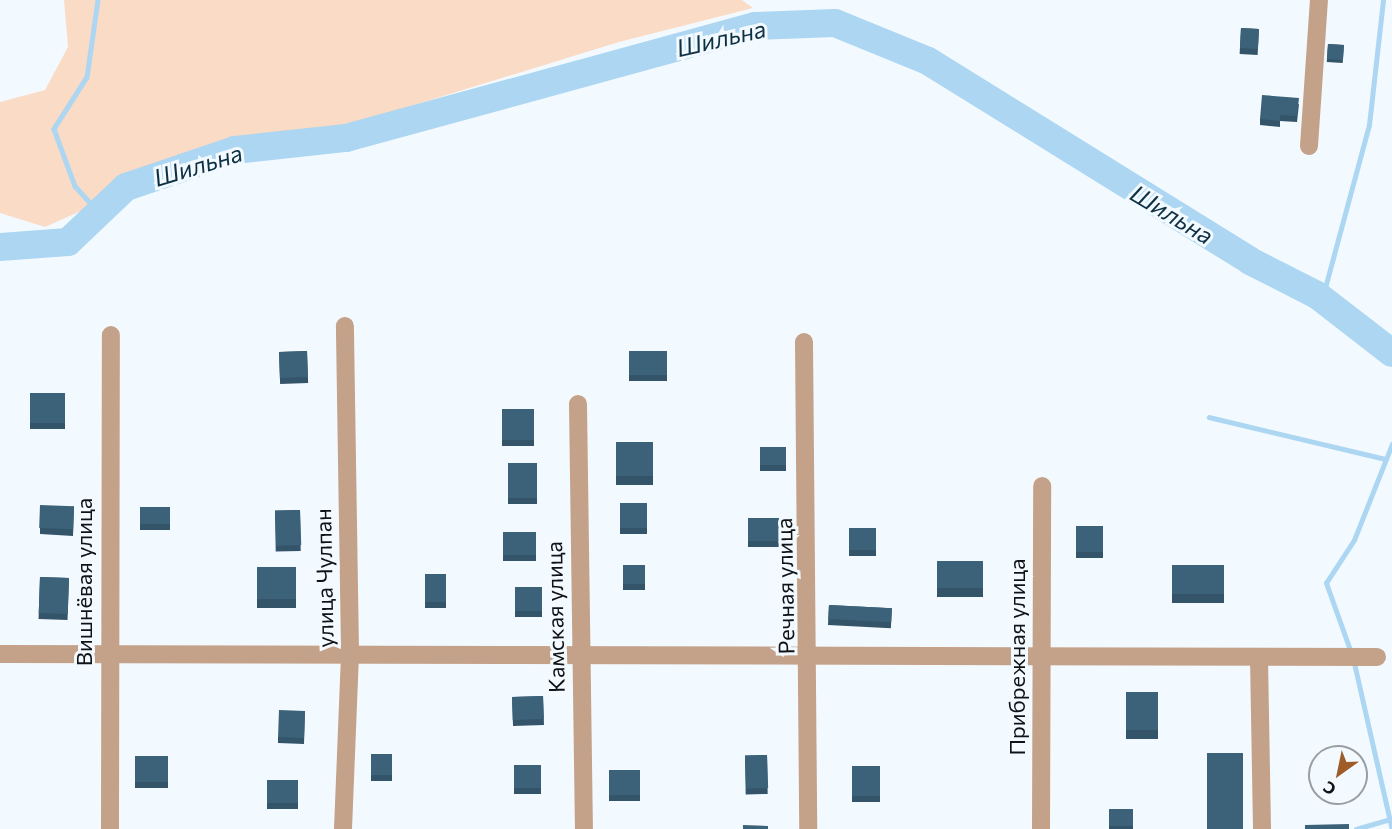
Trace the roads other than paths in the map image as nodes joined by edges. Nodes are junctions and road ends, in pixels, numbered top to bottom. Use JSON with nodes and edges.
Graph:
{"nodes":[{"id":1,"x":1319,"y":0,"type":"edge"},
{"id":2,"x":1309,"y":146,"type":"dead end"},
{"id":3,"x":345,"y":326,"type":"dead end"},
{"id":4,"x":111,"y":335,"type":"dead end"},
{"id":5,"x":804,"y":342,"type":"dead end"},
{"id":6,"x":578,"y":404,"type":"dead end"},
{"id":7,"x":1042,"y":486,"type":"dead end"},
{"id":8,"x":350,"y":651,"type":"junction"},
{"id":9,"x":0,"y":654,"type":"edge"},
{"id":10,"x":579,"y":654,"type":"junction"},
{"id":11,"x":107,"y":655,"type":"junction"},
{"id":12,"x":1039,"y":657,"type":"junction"},
{"id":13,"x":1259,"y":657,"type":"junction"},
{"id":14,"x":1377,"y":657,"type":"dead end"},
{"id":15,"x":810,"y":658,"type":"junction"},
{"id":16,"x":110,"y":829,"type":"edge"},
{"id":17,"x":343,"y":829,"type":"edge"},
{"id":18,"x":584,"y":829,"type":"edge"},
{"id":19,"x":808,"y":829,"type":"edge"},
{"id":20,"x":1041,"y":829,"type":"edge"},
{"id":21,"x":1262,"y":829,"type":"edge"}],
"edges":[{"from":1,"to":2,"type":"street"},
{"from":3,"to":8,"type":"street","name":"улица Чулпан"},
{"from":4,"to":11,"type":"street","name":"Вишнёвая улица"},
{"from":5,"to":15,"type":"street","name":"Речная улица"},
{"from":6,"to":10,"type":"street","name":"Камская улица"},
{"from":7,"to":12,"type":"street","name":"Прибрежная улица"},
{"from":8,"to":10,"type":"street"},
{"from":8,"to":11,"type":"street"},
{"from":8,"to":17,"type":"street","name":"улица Чулпан"},
{"from":9,"to":11,"type":"street"},
{"from":10,"to":15,"type":"street"},
{"from":10,"to":18,"type":"street","name":"Камская улица"},
{"from":11,"to":16,"type":"street","name":"Вишнёвая улица"},
{"from":12,"to":13,"type":"street"},
{"from":12,"to":15,"type":"street"},
{"from":12,"to":20,"type":"street","name":"Прибрежная улица"},
{"from":13,"to":14,"type":"street"},
{"from":13,"to":21,"type":"street"},
{"from":15,"to":19,"type":"street","name":"Речная улица"}]}
